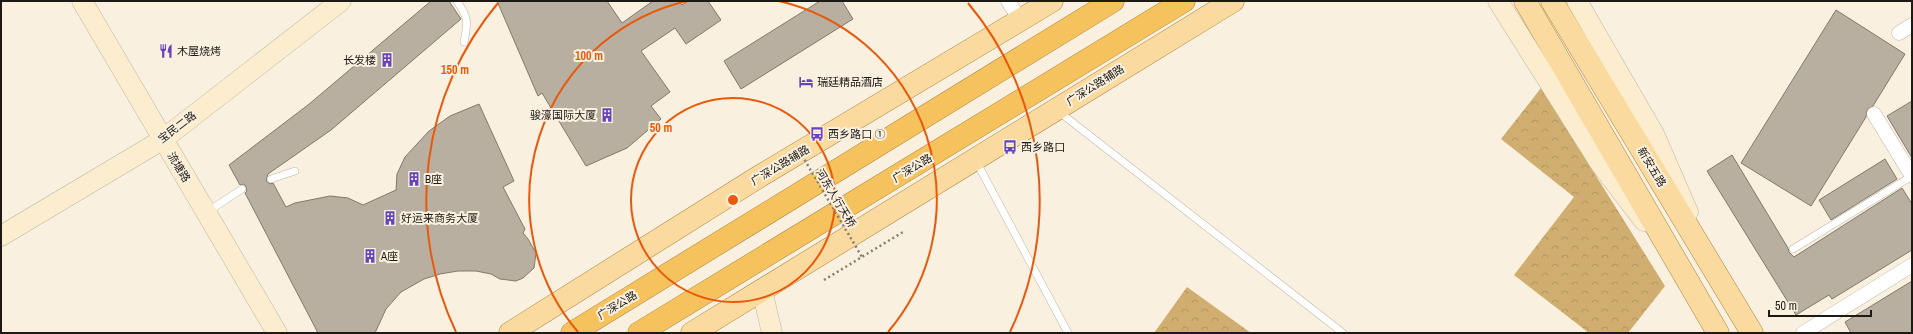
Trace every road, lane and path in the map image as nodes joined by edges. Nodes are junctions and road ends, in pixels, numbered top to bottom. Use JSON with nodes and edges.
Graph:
{"nodes":[{"id":1,"x":82,"y":1,"type":"edge"},
{"id":2,"x":341,"y":1,"type":"edge"},
{"id":3,"x":457,"y":1,"type":"edge"},
{"id":4,"x":1008,"y":1,"type":"edge"},
{"id":5,"x":1052,"y":1,"type":"edge"},
{"id":6,"x":1114,"y":1,"type":"edge"},
{"id":7,"x":1184,"y":1,"type":"edge"},
{"id":8,"x":1233,"y":1,"type":"edge"},
{"id":9,"x":1498,"y":1,"type":"edge"},
{"id":10,"x":1525,"y":1,"type":"edge"},
{"id":11,"x":1552,"y":1,"type":"edge"},
{"id":12,"x":1577,"y":1,"type":"edge"},
{"id":13,"x":1020,"y":20,"type":"junction"},
{"id":14,"x":1912,"y":25,"type":"edge"},
{"id":15,"x":1898,"y":33,"type":"dead end"},
{"id":16,"x":464,"y":42,"type":"dead end"},
{"id":17,"x":1056,"y":110,"type":"junction"},
{"id":18,"x":1874,"y":114,"type":"dead end"},
{"id":19,"x":162,"y":140,"type":"junction"},
{"id":20,"x":797,"y":147,"type":"dead end"},
{"id":21,"x":975,"y":159,"type":"junction"},
{"id":22,"x":295,"y":171,"type":"dead end"},
{"id":23,"x":1912,"y":176,"type":"edge"},
{"id":24,"x":271,"y":179,"type":"dead end"},
{"id":25,"x":242,"y":189,"type":"dead end"},
{"id":26,"x":206,"y":213,"type":"junction"},
{"id":27,"x":903,"y":232,"type":"dead end"},
{"id":28,"x":1,"y":236,"type":"edge"},
{"id":29,"x":1793,"y":249,"type":"dead end"},
{"id":30,"x":862,"y":257,"type":"junction"},
{"id":31,"x":1710,"y":264,"type":"junction"},
{"id":32,"x":1912,"y":265,"type":"edge"},
{"id":33,"x":1685,"y":275,"type":"junction"},
{"id":34,"x":824,"y":280,"type":"dead end"},
{"id":35,"x":762,"y":290,"type":"junction"},
{"id":36,"x":277,"y":333,"type":"edge"},
{"id":37,"x":510,"y":333,"type":"edge"},
{"id":38,"x":572,"y":333,"type":"edge"},
{"id":39,"x":638,"y":333,"type":"edge"},
{"id":40,"x":692,"y":333,"type":"edge"},
{"id":41,"x":772,"y":333,"type":"edge"},
{"id":42,"x":1068,"y":333,"type":"edge"},
{"id":43,"x":1343,"y":333,"type":"edge"},
{"id":44,"x":1718,"y":333,"type":"edge"},
{"id":45,"x":1752,"y":333,"type":"edge"},
{"id":46,"x":1803,"y":333,"type":"edge"}],
"edges":[{"from":1,"to":19,"type":"main road","name":"流塘路"},
{"from":2,"to":19,"type":"main road","name":"宝民二路"},
{"from":3,"to":16,"type":"lane"},
{"from":4,"to":13,"type":"street"},
{"from":5,"to":13,"type":"main road","name":"广深公路辅路"},
{"from":6,"to":38,"type":"highway","name":"广深公路"},
{"from":7,"to":39,"type":"highway","name":"广深公路"},
{"from":8,"to":17,"type":"main road","name":"广深公路辅路"},
{"from":9,"to":33,"type":"main road"},
{"from":10,"to":33,"type":"main road"},
{"from":11,"to":31,"type":"main road","name":"新安五路"},
{"from":12,"to":31,"type":"main road"},
{"from":13,"to":37,"type":"main road","name":"广深公路辅路"},
{"from":14,"to":15,"type":"street"},
{"from":17,"to":21,"type":"main road","name":"广深公路辅路"},
{"from":17,"to":43,"type":"lane"},
{"from":18,"to":23,"type":"street"},
{"from":19,"to":26,"type":"main road","name":"流塘路"},
{"from":19,"to":28,"type":"main road","name":"宝民二路"},
{"from":20,"to":30,"type":"path","name":"河东人行天桥","bridge":true},
{"from":21,"to":35,"type":"main road","name":"广深公路辅路"},
{"from":21,"to":42,"type":"lane"},
{"from":22,"to":24,"type":"lane"},
{"from":23,"to":29,"type":"lane"},
{"from":25,"to":26,"type":"lane"},
{"from":26,"to":36,"type":"main road","name":"流塘路"},
{"from":27,"to":30,"type":"path"},
{"from":30,"to":34,"type":"path"},
{"from":31,"to":45,"type":"main road","name":"新安五路"},
{"from":32,"to":46,"type":"street"},
{"from":33,"to":44,"type":"main road"},
{"from":35,"to":40,"type":"main road","name":"广深公路辅路"},
{"from":35,"to":41,"type":"main road"}]}
